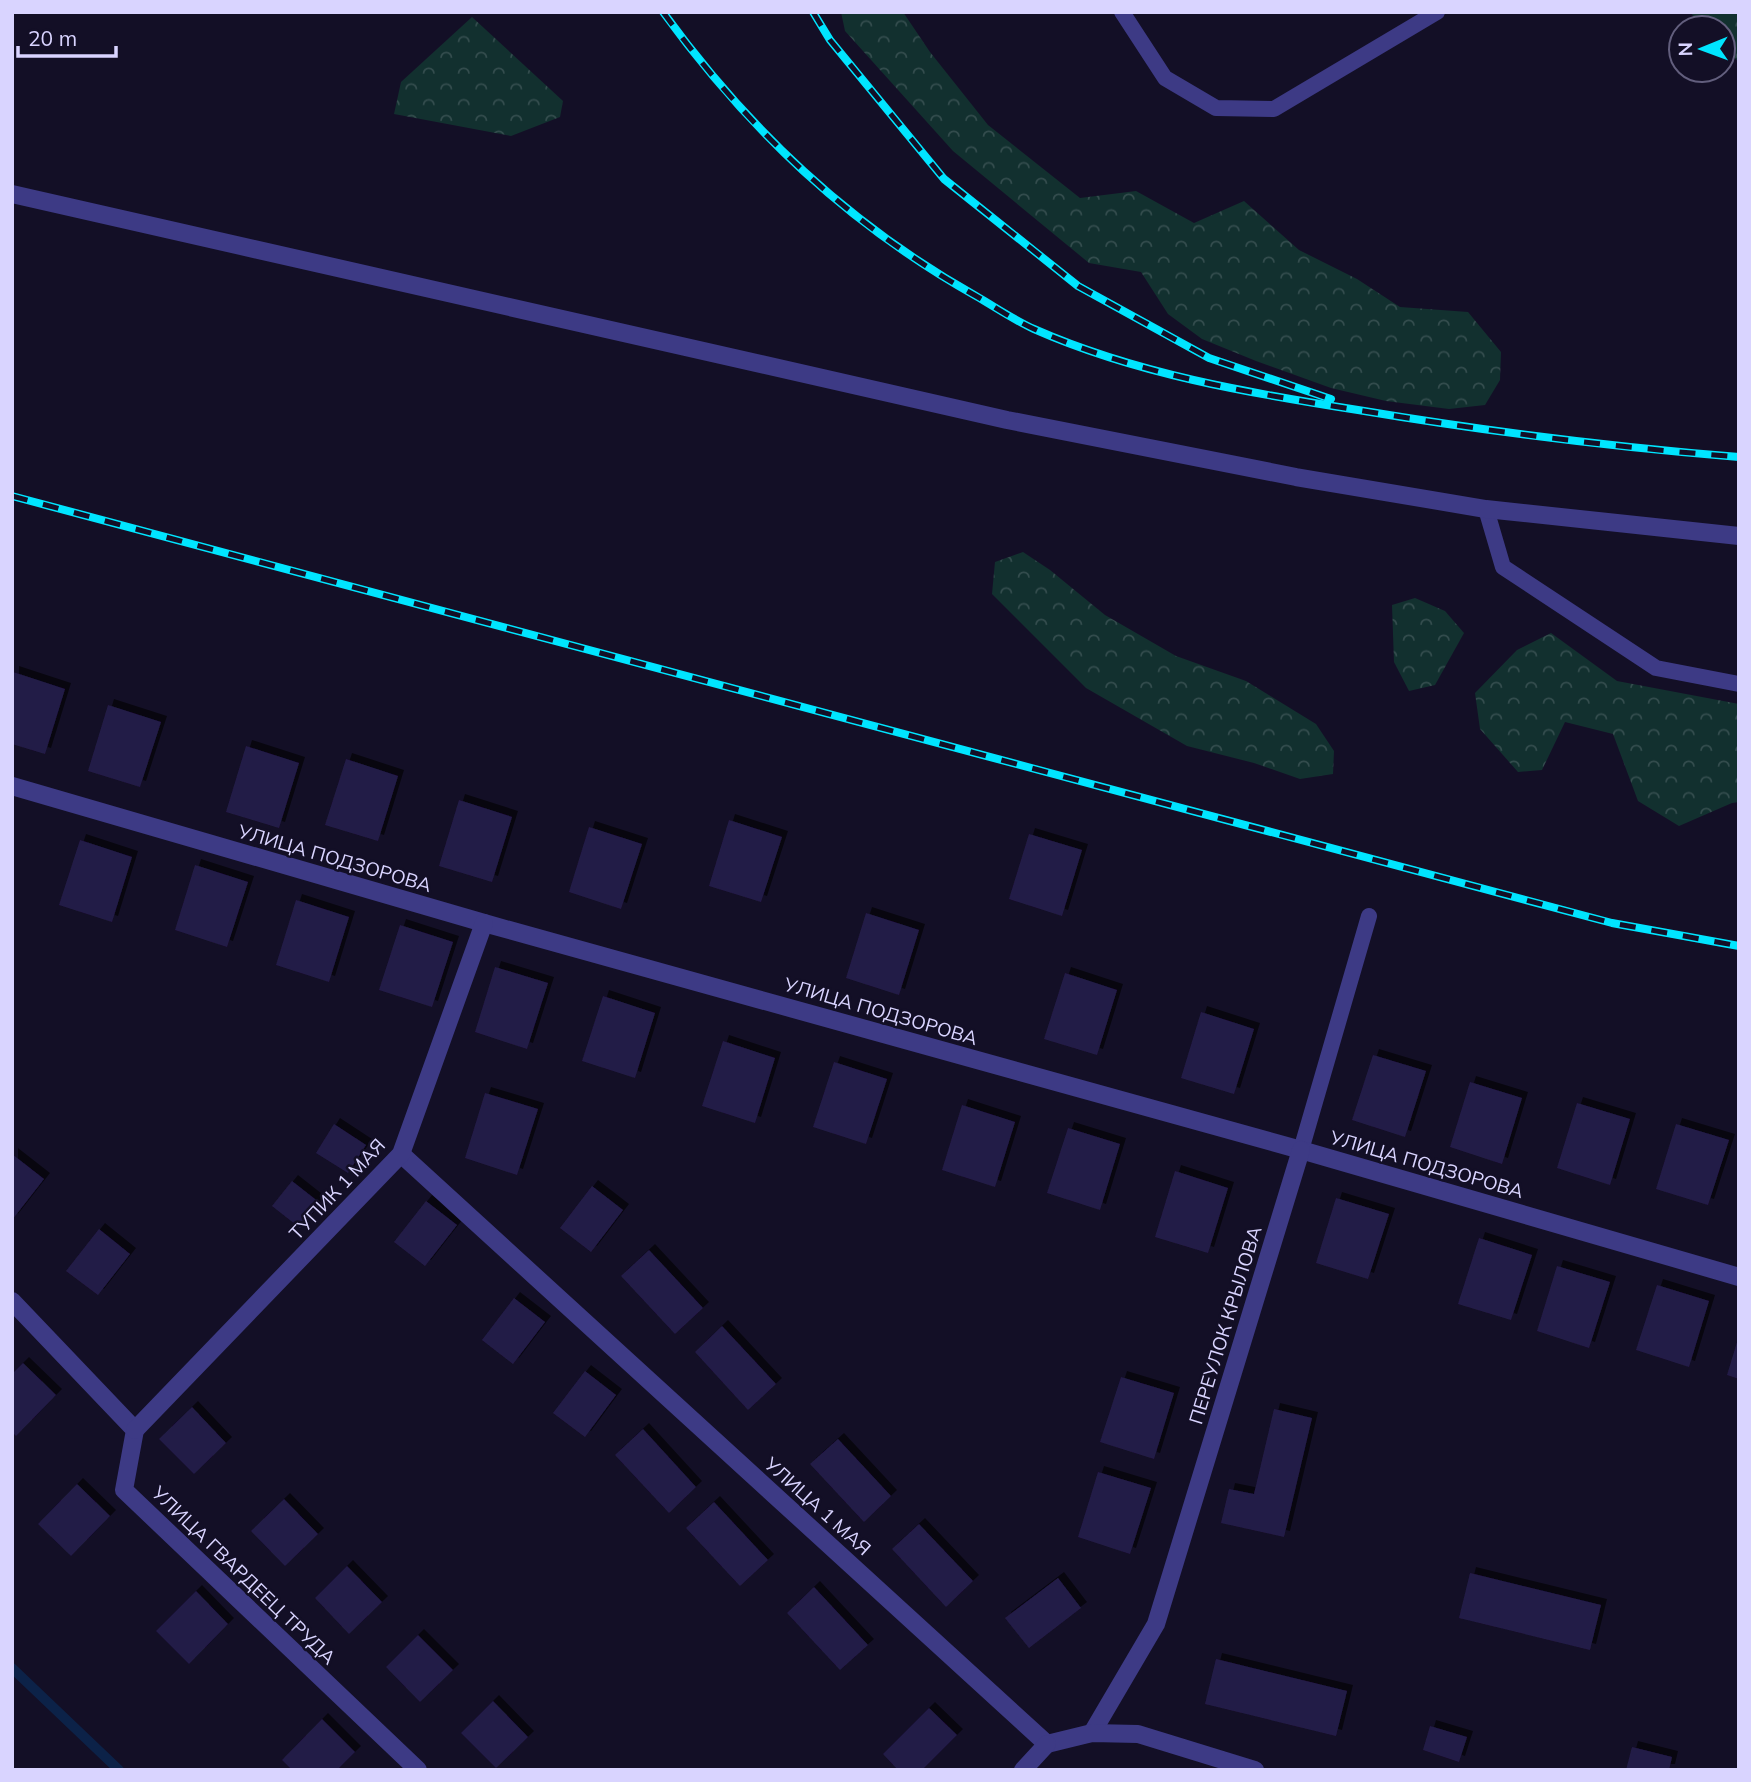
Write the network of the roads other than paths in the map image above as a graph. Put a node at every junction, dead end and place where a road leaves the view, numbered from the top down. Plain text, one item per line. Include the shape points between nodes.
1 (1122, 12) edge
2 (1437, 12) edge
3 (12, 194) edge
4 (1486, 509) junction
5 (1739, 536) edge
6 (1739, 684) edge
7 (12, 786) edge
8 (1369, 916) dead end
9 (484, 923) junction
10 (1301, 1150) junction
11 (401, 1154) junction
12 (1739, 1277) edge
13 (12, 1301) edge
14 (135, 1430) junction
15 (1092, 1733) junction
16 (1047, 1744) junction
17 (418, 1770) edge
18 (1023, 1770) edge
19 (1255, 1770) edge

1 - 2 lane via 1165,78 1216,108 1274,109
3 - 4 street via 1007,420
4 - 5 street
4 - 6 lane via 1503,567 1656,668
7 - 9 street, УЛИЦА ПОДЗОРОВА
8 - 10 lane, ПЕРЕУЛОК КРЫЛОВА
9 - 10 street, УЛИЦА ПОДЗОРОВА
9 - 11 street, ТУПИК 1 МАЯ
10 - 12 street, УЛИЦА ПОДЗОРОВА
10 - 15 street, ПЕРЕУЛОК КРЫЛОВА via 1156,1624
11 - 14 street, ТУПИК 1 МАЯ
11 - 16 street, УЛИЦА 1 МАЯ
13 - 14 street
14 - 17 street, УЛИЦА ГВАРДЕЕЦ ТРУДА via 124,1490
15 - 16 street
15 - 19 street via 1138,1734
16 - 18 street

